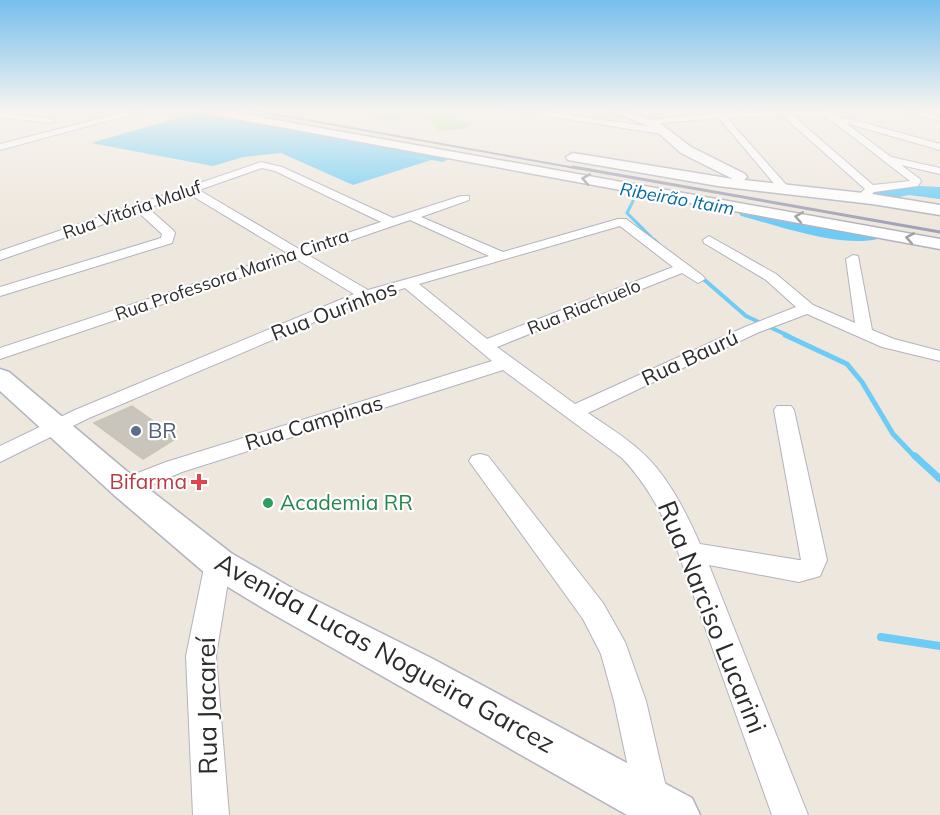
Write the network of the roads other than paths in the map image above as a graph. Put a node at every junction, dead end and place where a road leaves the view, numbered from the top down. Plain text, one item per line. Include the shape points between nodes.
1 (419, 149) edge
2 (687, 149) edge
3 (745, 149) edge
4 (821, 149) edge
5 (875, 149) edge
6 (558, 155) dead end
7 (888, 159) junction
8 (940, 171) edge
9 (770, 183) junction
10 (190, 190) junction
11 (868, 195) junction
12 (465, 198) dead end
13 (139, 207) junction
14 (940, 210) edge
15 (410, 216) junction
16 (391, 222) junction
17 (709, 240) dead end
18 (940, 244) edge
19 (296, 254) junction
20 (0, 256) edge
21 (503, 256) junction
22 (853, 259) dead end
23 (683, 268) junction
24 (698, 279) dead end
25 (408, 283) junction
26 (0, 292) edge
27 (366, 295) junction
28 (807, 308) junction
29 (864, 332) junction
30 (485, 346) junction
31 (0, 354) edge
32 (940, 356) edge
33 (506, 363) junction
34 (0, 378) edge
35 (784, 410) dead end
36 (574, 412) junction
37 (55, 426) junction
38 (0, 455) edge
39 (480, 461) dead end
40 (125, 488) junction
41 (690, 552) junction
42 (218, 563) junction
43 (664, 809) edge
44 (211, 815) edge
45 (790, 815) edge

18 -> 1 street
2 - 9 street via 740,177
3 - 9 street
4 - 11 street
5 - 7 street
6 - 9 street
7 - 8 street
7 - 11 street via 916,183
9 - 11 street via 786,191
10 - 13 street, Rua Vitória Maluf
10 - 16 street, Rua Vitória Maluf via 264,165
10 - 19 street
11 - 14 street
12 - 15 street, Rua Professora Marina Cintra
13 - 20 street, Rua Vitória Maluf
13 - 26 street via 169,233 167,240
15 - 16 street, Rua Professora Marina Cintra
15 - 21 street
16 - 19 street, Rua Professora Marina Cintra
17 - 28 street via 771,277
19 - 27 street
19 - 31 street, Rua Professora Marina Cintra
21 - 23 street, Rua Ourinhos via 622,222
21 - 25 street, Rua Ourinhos
22 - 29 street
23 - 24 street
23 - 30 street, Rua Riachuelo
25 - 27 street, Rua Ourinhos
25 - 30 street, Rua Narciso Lucarini
27 - 37 street, Rua Ourinhos
28 - 29 street
28 - 36 street, Rua Baurú
29 - 32 street via 888,343
30 - 33 street, Rua Narciso Lucarini
33 - 36 street, Rua Narciso Lucarini
33 - 40 street, Rua Campinas via 174,467
34 - 37 street, Avenida Lucas Nogueira Garcez
35 - 41 street via 814,560 811,569 799,572
36 - 41 street, Rua Narciso Lucarini via 646,467
37 - 38 street, Rua Ourinhos
37 - 40 street, Avenida Lucas Nogueira Garcez
39 - 43 street via 593,611 615,651
40 - 42 street, Avenida Lucas Nogueira Garcez
41 - 45 street, Rua Narciso Lucarini
42 - 43 street, Avenida Lucas Nogueira Garcez
42 - 44 street, Rua Jacareí via 201,656

